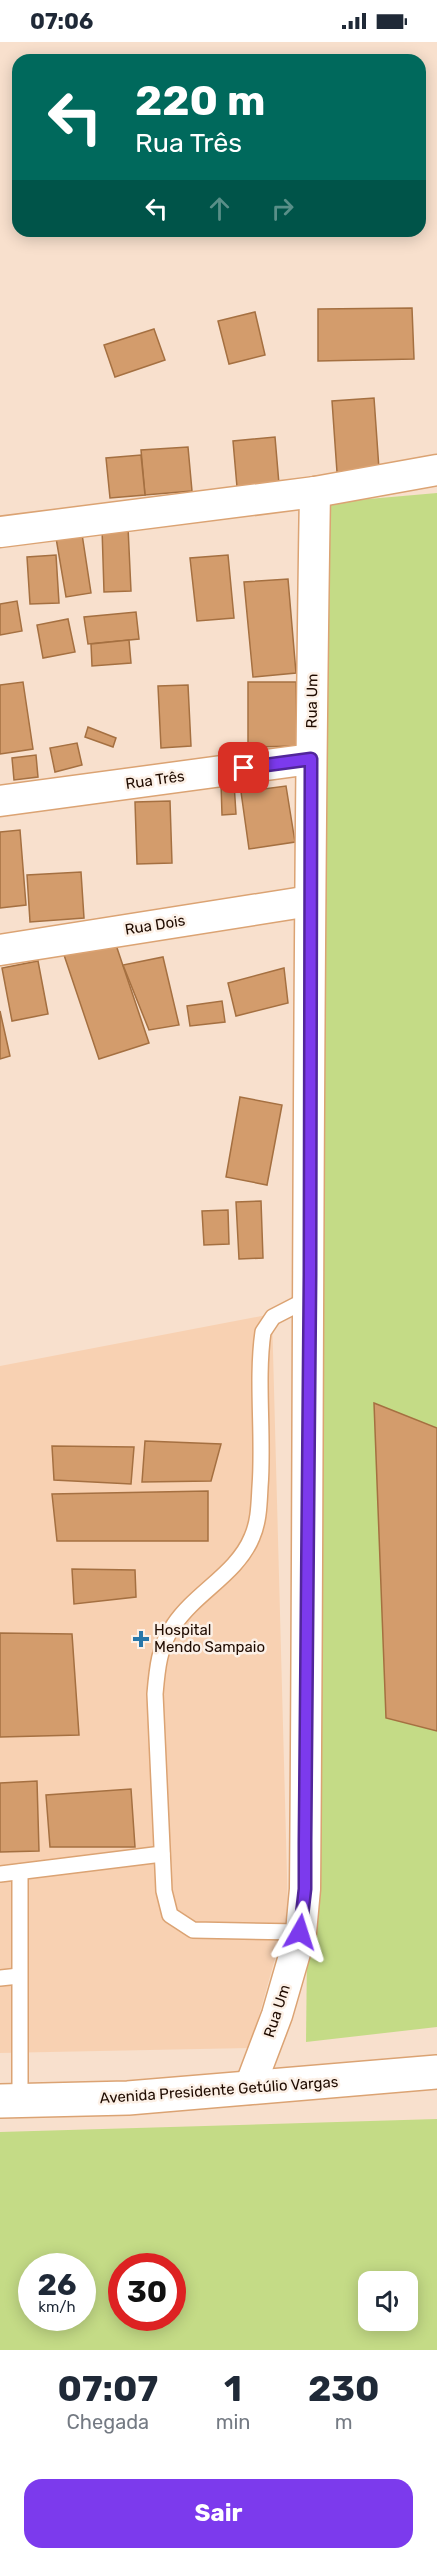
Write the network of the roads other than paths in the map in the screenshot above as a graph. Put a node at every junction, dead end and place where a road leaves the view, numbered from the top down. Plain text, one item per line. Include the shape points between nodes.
1 (437, 470) edge
2 (315, 492) junction
3 (0, 532) edge
4 (311, 759) junction
5 (0, 801) edge
6 (310, 901) junction
7 (0, 950) edge
8 (310, 1298) junction
9 (162, 1854) junction
10 (20, 1872) junction
11 (0, 1874) edge
12 (300, 1932) junction
13 (19, 1976) junction
14 (0, 1978) edge
15 (437, 2072) edge
16 (249, 2089) junction
17 (10, 2101) edge

1 - 2 street
2 - 3 street
2 - 4 street, Rua Um
4 - 5 street, Rua Três
4 - 6 street, Rua Um
6 - 7 street, Rua Dois
6 - 8 street, Rua Um
8 - 9 lane via 273,1317 263,1332 261,1475 258,1518 252,1537 243,1555 174,1625 157,1667
8 - 12 street, Rua Um via 305,1889
9 - 10 lane
9 - 12 lane via 164,1891 170,1915 178,1922 193,1930
10 - 11 lane
10 - 13 lane
12 - 16 street, Rua Um via 277,2015
13 - 14 lane
13 - 17 lane
15 - 16 main road, Avenida Presidente Getúlio Vargas
16 - 17 main road, Avenida Presidente Getúlio Vargas

